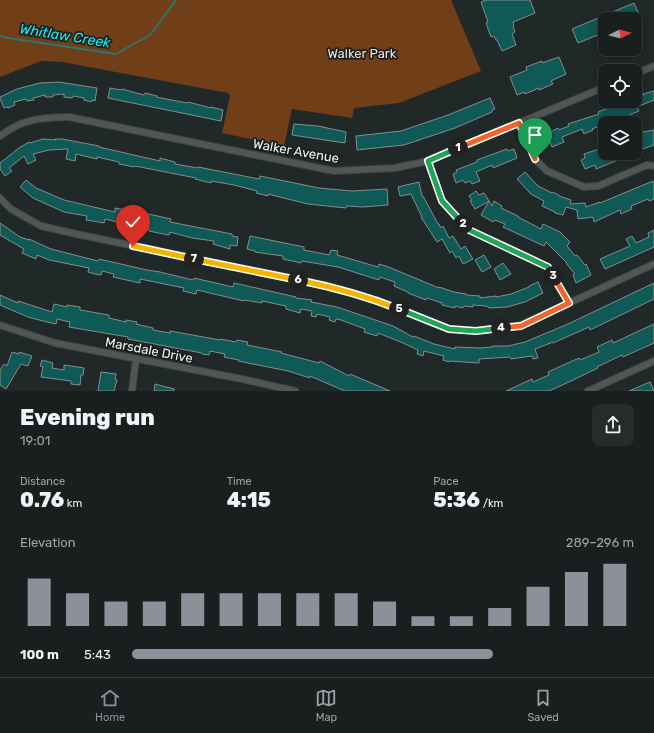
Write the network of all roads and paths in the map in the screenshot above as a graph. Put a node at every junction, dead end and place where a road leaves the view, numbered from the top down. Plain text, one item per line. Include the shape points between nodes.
1 (654, 66) edge
2 (642, 71) edge
3 (598, 90) edge
4 (519, 123) junction
5 (0, 136) edge
6 (428, 161) junction
7 (654, 166) edge
8 (0, 198) edge
9 (654, 264) edge
10 (569, 303) junction
11 (1, 328) edge
12 (136, 359) junction
13 (654, 361) edge
14 (132, 391) edge
15 (294, 391) edge
16 (588, 391) edge

1 - 2 street
3 - 4 street, Walker Avenue
4 - 6 street, Walker Avenue
4 - 7 street via 535,159 547,171 584,187 598,186 647,165
5 - 6 street, Walker Avenue via 12,127 38,118 70,117 334,171 395,168
6 - 10 street via 442,201 467,229 548,267
8 - 10 street via 11,209 41,226 329,286 379,301 449,329 476,331 521,326
9 - 10 street
11 - 12 street, Marsdale Drive via 55,343
12 - 14 street
12 - 15 street, Marsdale Drive
13 - 16 street

